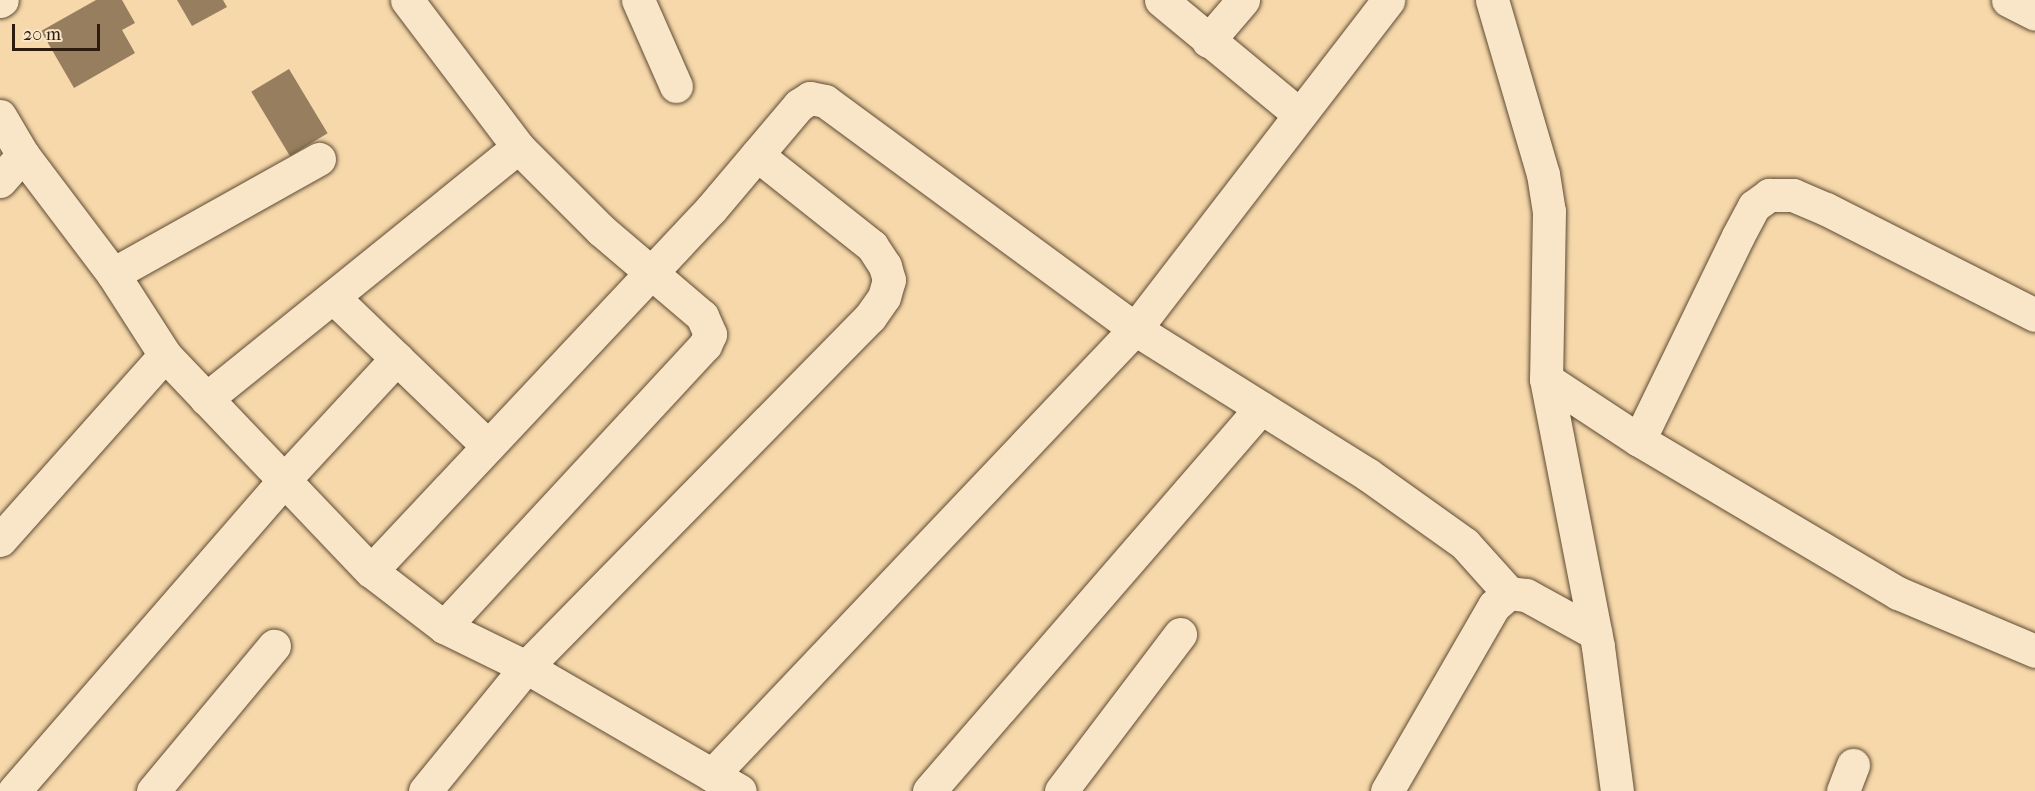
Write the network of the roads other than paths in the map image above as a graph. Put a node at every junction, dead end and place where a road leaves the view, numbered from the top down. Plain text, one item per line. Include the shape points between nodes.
1 (407, 0) edge
2 (638, 0) edge
3 (1161, 0) edge
4 (1243, 0) edge
5 (1388, 0) edge
6 (1492, 0) edge
7 (2008, 0) edge
8 (2035, 14) edge
9 (1208, 41) junction
10 (676, 86) dead end
11 (1299, 114) junction
12 (0, 116) edge
13 (518, 147) junction
14 (23, 155) junction
15 (757, 155) junction
16 (319, 159) dead end
17 (0, 181) edge
18 (652, 272) junction
19 (112, 274) junction
20 (333, 297) junction
21 (2035, 315) edge
22 (1135, 329) junction
23 (165, 355) junction
24 (397, 358) junction
25 (1546, 379) junction
26 (206, 399) junction
27 (1261, 408) junction
28 (1639, 440) junction
29 (488, 446) junction
30 (284, 480) junction
31 (0, 540) edge
32 (371, 571) junction
33 (1509, 593) junction
34 (444, 627) junction
35 (1594, 633) junction
36 (1180, 634) dead end
37 (274, 646) dead end
38 (2035, 651) edge
39 (526, 668) junction
40 (0, 782) edge
41 (726, 783) edge
42 (14, 791) edge
43 (153, 791) edge
44 (425, 791) edge
45 (929, 791) edge
46 (1061, 791) edge
47 (1387, 791) edge
48 (1617, 791) edge

1 - 13 street
2 - 10 street
3 - 9 street
4 - 9 street
5 - 11 street
6 - 25 street via 1549,211
7 - 8 street
9 - 11 street
11 - 22 street
12 - 14 street
13 - 18 street via 601,230
13 - 20 street
14 - 17 street
14 - 19 street
15 - 18 street
15 - 22 street via 799,105 810,98 825,101
15 - 39 street via 872,246 889,280 884,297 870,317
16 - 19 street
18 - 29 street
18 - 34 street via 702,316 710,334 705,345
19 - 23 street
20 - 24 street
20 - 26 street
21 - 28 street via 1826,209 1793,195 1769,195 1754,206 1738,236
22 - 27 street
22 - 41 street
23 - 26 street
23 - 31 street
24 - 29 street
24 - 30 street
25 - 28 street
25 - 35 street
26 - 30 street
27 - 33 street via 1367,474 1465,544
27 - 45 street
28 - 38 street via 1899,593
29 - 32 street
30 - 32 street
30 - 42 street
32 - 34 street
33 - 35 street via 1526,595
33 - 47 street via 1494,606
34 - 39 street
35 - 48 street
36 - 46 street
37 - 43 street
39 - 41 street
39 - 44 street
40 - 42 street

